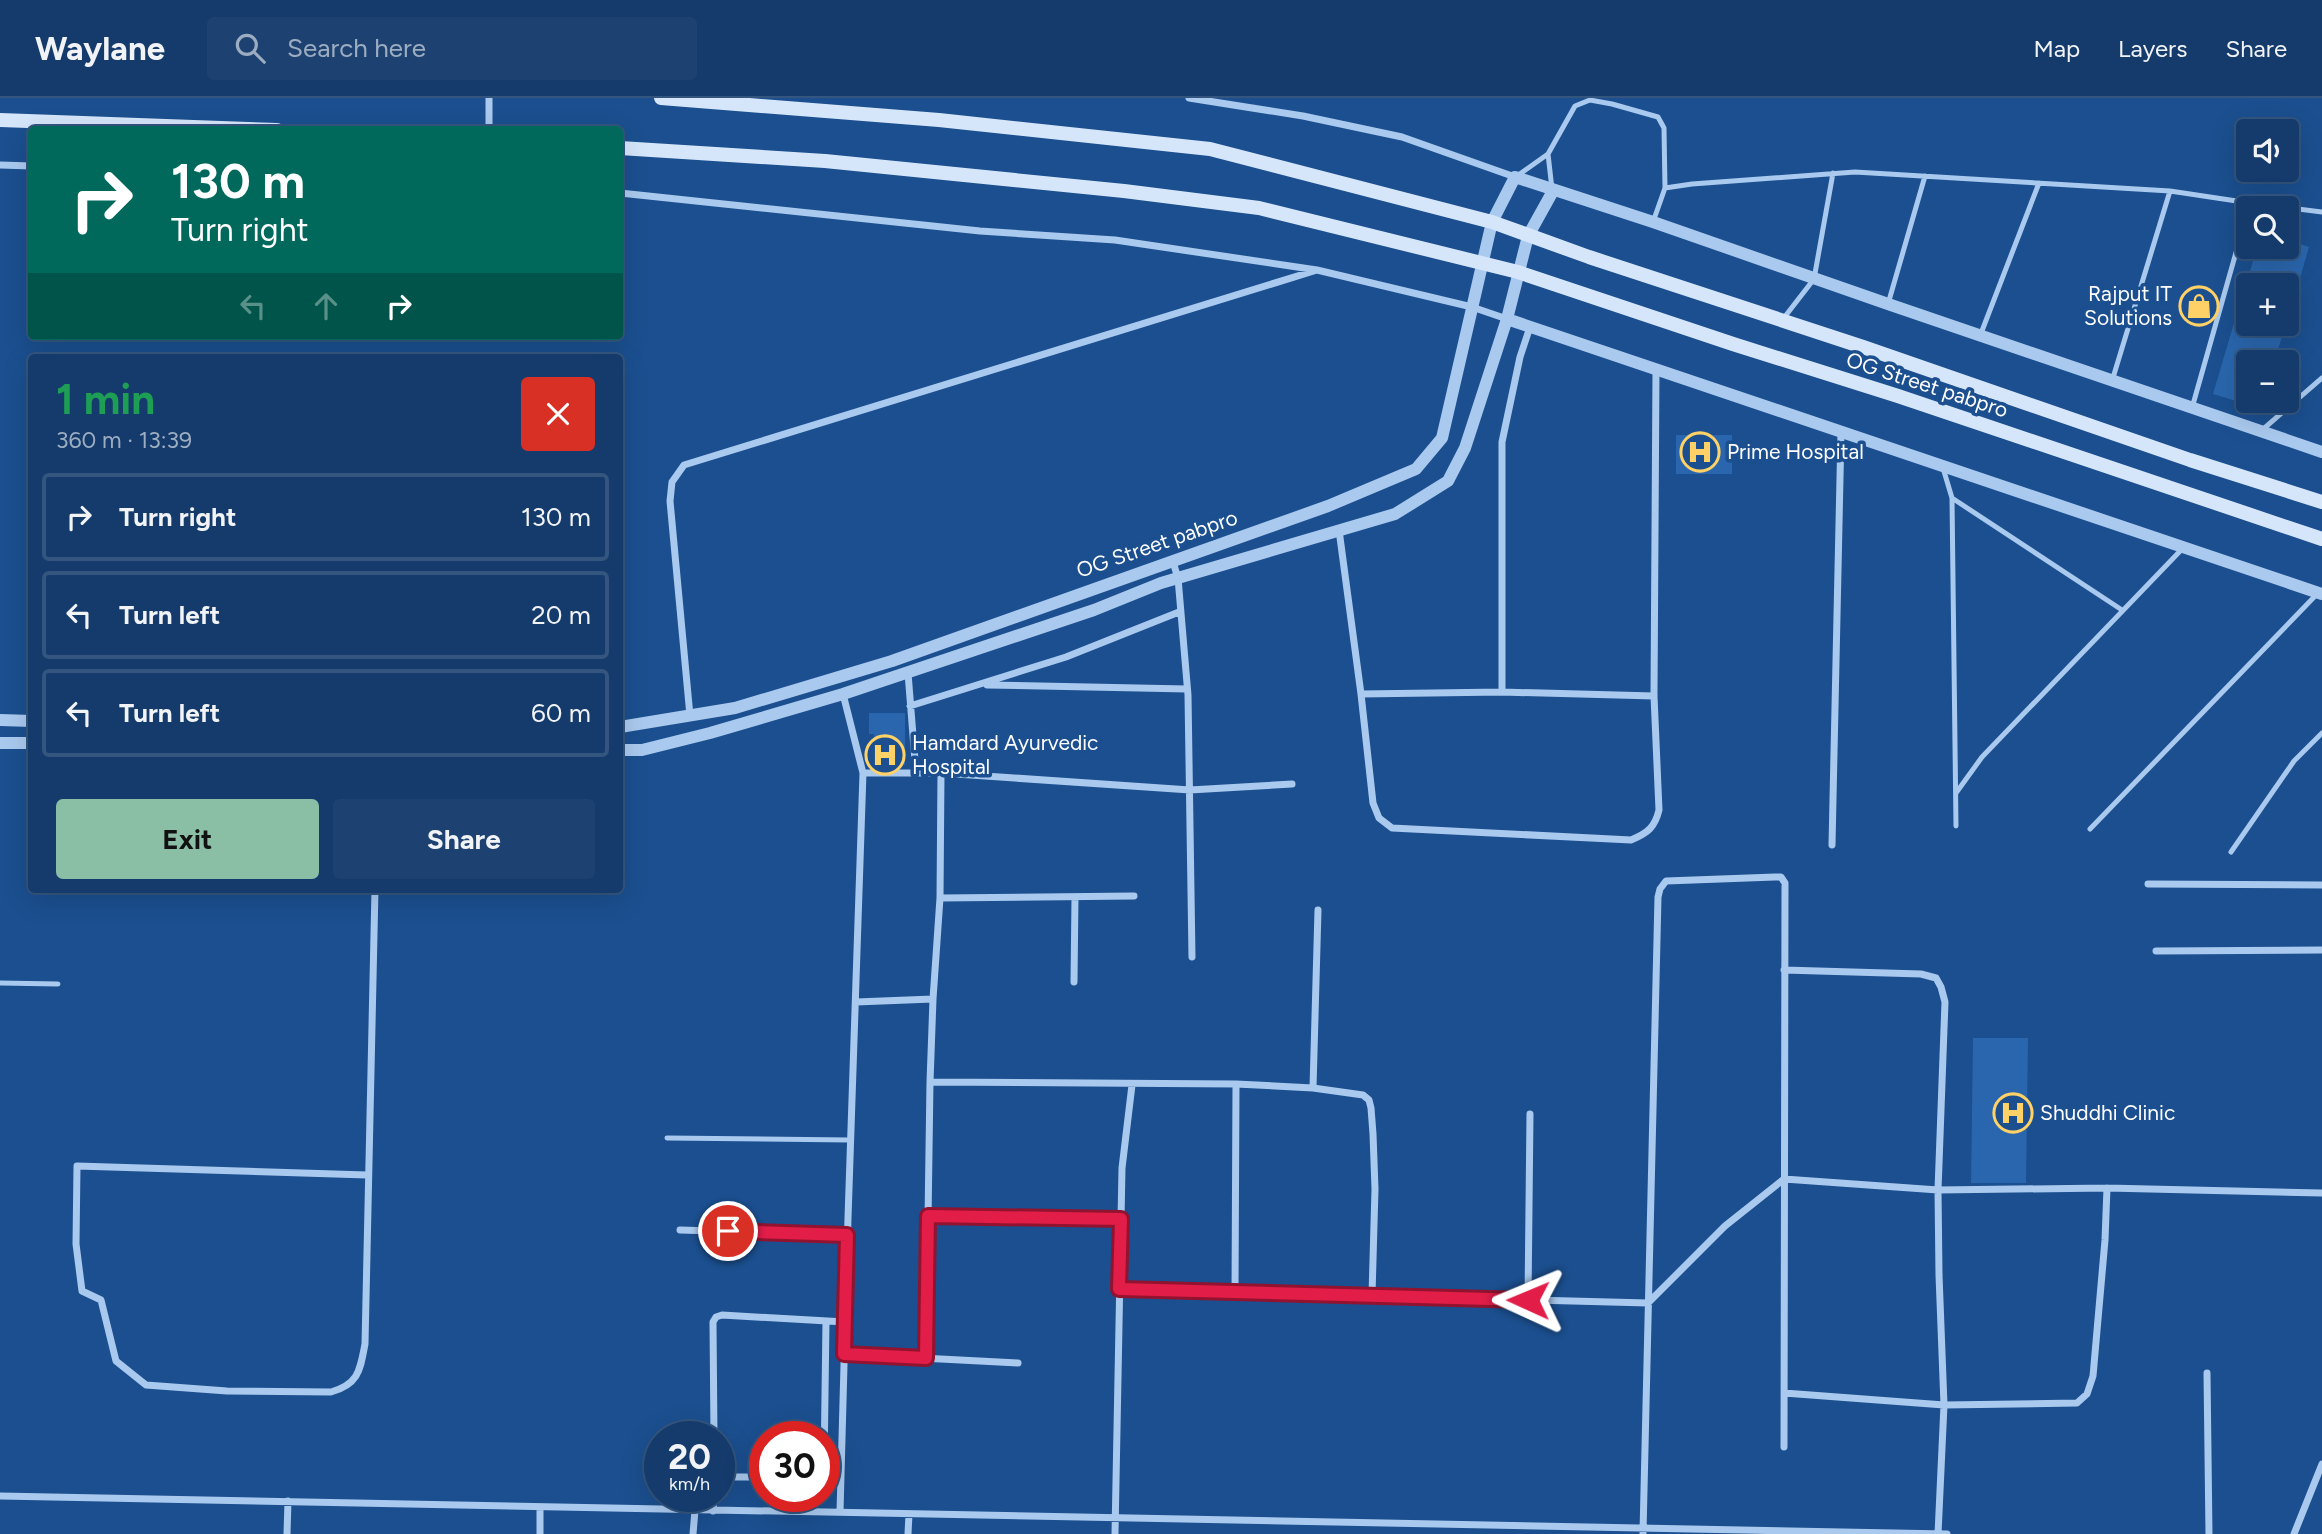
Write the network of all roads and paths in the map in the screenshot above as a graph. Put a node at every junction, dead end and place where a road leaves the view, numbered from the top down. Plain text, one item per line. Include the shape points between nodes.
1 (489, 98) edge
2 (661, 98) edge
3 (1189, 98) edge
4 (0, 120) edge
5 (166, 126) edge
6 (489, 126) edge
7 (623, 148) edge
8 (1548, 154) junction
9 (0, 165) edge
10 (28, 166) edge
11 (1833, 173) junction
12 (1925, 176) junction
13 (1515, 177) junction
14 (2039, 183) junction
15 (1665, 188) junction
16 (1553, 191) junction
17 (2170, 191) junction
18 (623, 193) edge
19 (2236, 201) edge
20 (2299, 209) edge
21 (2322, 212) edge
22 (1492, 222) junction
23 (1653, 222) junction
24 (1528, 236) junction
25 (2236, 252) edge
26 (1483, 264) junction
27 (1317, 270) junction
28 (1518, 272) junction
29 (1814, 279) junction
30 (1888, 304) junction
31 (1472, 307) junction
32 (1507, 319) junction
33 (1782, 320) junction
34 (1530, 327) junction
35 (1980, 336) junction
36 (1656, 369) junction
37 (2322, 378) edge
38 (2112, 381) junction
39 (2192, 408) junction
40 (2261, 431) junction
41 (1841, 432) junction
42 (2322, 452) edge
43 (1943, 466) junction
44 (1952, 498) junction
45 (2322, 502) edge
46 (1339, 530) junction
47 (2322, 539) edge
48 (2184, 547) junction
49 (1173, 562) junction
50 (1178, 578) junction
51 (2320, 593) edge
52 (2122, 610) junction
53 (1179, 612) junction
54 (908, 673) junction
55 (979, 684) junction
56 (1187, 689) junction
57 (1502, 692) junction
58 (843, 694) junction
59 (1361, 694) junction
60 (1654, 696) junction
61 (910, 706) junction
62 (690, 716) junction
63 (0, 720) edge
64 (28, 721) edge
65 (623, 727) edge
66 (2322, 733) edge
67 (0, 743) edge
68 (28, 743) edge
69 (623, 750) edge
70 (863, 773) junction
71 (916, 773) junction
72 (941, 773) junction
73 (1292, 784) dead end
74 (1190, 790) junction
75 (1956, 793) junction
76 (1956, 826) dead end
77 (2090, 829) dead end
78 (1832, 845) dead end
79 (2231, 852) dead end
80 (2148, 884) dead end
81 (2322, 885) edge
82 (375, 893) edge
83 (1134, 896) dead end
84 (1075, 897) junction
85 (940, 898) junction
86 (1318, 910) dead end
87 (2322, 950) edge
88 (2157, 951) dead end
89 (1192, 957) dead end
90 (1784, 970) junction
91 (1074, 982) dead end
92 (0, 983) edge
93 (58, 984) dead end
94 (933, 999) junction
95 (856, 1002) junction
96 (930, 1082) junction
97 (1236, 1084) junction
98 (1132, 1085) junction
99 (1313, 1088) junction
100 (1530, 1114) dead end
101 (667, 1138) dead end
102 (850, 1140) junction
103 (368, 1175) junction
104 (1784, 1178) junction
105 (2107, 1188) junction
106 (1938, 1190) junction
107 (2322, 1194) edge
108 (928, 1216) junction
109 (1121, 1219) junction
110 (680, 1230) dead end
111 (847, 1235) junction
112 (1119, 1289) junction
113 (1235, 1292) junction
114 (1372, 1295) junction
115 (1528, 1300) junction
116 (1648, 1303) junction
117 (826, 1321) junction
118 (845, 1322) junction
119 (844, 1354) junction
120 (926, 1358) junction
121 (1018, 1363) dead end
122 (2207, 1373) dead end
123 (1784, 1394) junction
124 (1944, 1405) junction
125 (714, 1421) edge
126 (825, 1421) edge
127 (1784, 1447) dead end
128 (2322, 1464) edge
129 (0, 1496) edge
130 (288, 1501) junction
131 (540, 1507) junction
132 (644, 1509) edge
133 (695, 1512) edge
134 (840, 1512) joint
135 (909, 1514) junction
136 (1115, 1518) junction
137 (1339, 1522) junction
138 (1524, 1530) edge
139 (1643, 1532) edge
140 (1721, 1532) edge
141 (287, 1534) edge
142 (540, 1534) edge
143 (694, 1534) edge
144 (908, 1534) edge
145 (1115, 1534) edge
146 (1338, 1534) edge
147 (1938, 1534) edge
148 (1947, 1534) edge
149 (2209, 1534) edge
150 (2294, 1534) edge

1 - 6 street
2 - 22 main road via 1210,149
3 - 13 street via 1402,137
4 - 5 main road
7 - 26 main road via 825,161 1259,208
8 - 13 lane
8 - 15 lane via 1575,106 1590,100 1658,117 1664,128
8 - 16 lane
9 - 10 street
11 - 12 lane
11 - 15 lane
11 - 29 lane
12 - 14 lane
12 - 30 lane
13 - 16 street
13 - 22 street
14 - 17 lane
14 - 35 lane
15 - 23 lane
16 - 23 street
16 - 24 street
17 - 19 lane
17 - 38 lane
18 - 27 street via 980,231 1115,240
20 - 21 lane
22 - 24 main road, OG Street pabpro
22 - 26 street, OG Street pabpro
23 - 29 street
24 - 28 street, OG Street pabpro
24 - 33 main road, OG Street pabpro
25 - 39 lane
26 - 28 main road
26 - 31 street, OG Street pabpro
27 - 31 street
27 - 62 street via 684,465 672,482 670,501
28 - 32 street, OG Street pabpro
28 - 47 main road, OG Street pabpro
29 - 30 street
29 - 33 lane
30 - 35 street
31 - 32 street
31 - 49 street, OG Street pabpro via 1442,438 1416,469
32 - 34 street
32 - 46 street, OG Street pabpro via 1465,448 1448,481 1395,514
33 - 45 main road, OG Street pabpro
34 - 36 street
34 - 57 street via 1502,442
35 - 38 street
36 - 41 street
36 - 60 street
37 - 40 lane
38 - 39 street
39 - 40 street
40 - 42 street
41 - 43 street
41 - 78 street
43 - 44 lane
43 - 48 street
44 - 52 lane
44 - 75 lane
46 - 50 street, OG Street pabpro
46 - 59 street
48 - 51 street
48 - 52 lane
49 - 50 street
49 - 62 street, OG Street pabpro via 892,661 735,708
50 - 53 street
50 - 54 street, OG Street pabpro
51 - 77 lane
52 - 75 lane via 1982,757
53 - 55 street via 1066,657
53 - 56 street
54 - 58 street, OG Street pabpro
54 - 61 street
55 - 56 street
55 - 61 street
56 - 74 street
57 - 59 street
57 - 60 street
58 - 69 street, OG Street pabpro via 699,736
58 - 70 street
59 - 60 street via 1373,803 1379,818 1392,828 1632,840 1656,824 1659,810
61 - 71 street
62 - 65 street, OG Street pabpro
63 - 64 street
66 - 79 lane via 2294,761
67 - 68 street
70 - 71 street
70 - 95 street
71 - 72 street
72 - 74 street
72 - 85 street
73 - 74 street
74 - 89 street
75 - 76 lane
80 - 81 street
82 - 103 street
83 - 84 street
84 - 85 street
84 - 91 street
85 - 94 street
86 - 99 street
87 - 88 street
90 - 104 street
90 - 106 street via 1936,978 1945,1002
90 - 116 street via 1786,910 1781,877 1665,881 1658,897
92 - 93 lane
94 - 95 street
94 - 96 street
95 - 102 street
96 - 98 street
96 - 108 street
97 - 98 street
97 - 99 street
97 - 113 street
98 - 109 street
99 - 114 street via 1363,1095 1369,1100 1375,1189
100 - 115 street
101 - 102 lane
102 - 111 street
103 - 103 street via 365,1344 360,1371 347,1387 331,1392 158,1387 146,1385 116,1361 101,1300 82,1291 76,1244 77,1166
104 - 106 street
104 - 116 street via 1726,1226
104 - 123 street
105 - 106 street
105 - 107 street
105 - 124 street via 2098,1328 2087,1394 2077,1403
106 - 124 street
108 - 109 street
108 - 120 street
109 - 112 street
110 - 111 street
111 - 118 street
112 - 113 street
112 - 136 street
113 - 114 street
114 - 115 street
115 - 116 street
116 - 139 street
117 - 118 street
117 - 125 street via 716,1317
117 - 126 street
118 - 119 street
119 - 120 street
119 - 134 street
120 - 121 street
122 - 149 street
123 - 124 street
123 - 127 street
124 - 147 street
128 - 150 street
129 - 130 street
130 - 131 street
130 - 141 street
131 - 132 street
131 - 142 street
133 - 143 street
134 - 135 street
135 - 136 street
135 - 144 street
136 - 137 street
136 - 145 street
137 - 138 street
137 - 146 street
138 - 139 street
139 - 140 street
140 - 147 street
147 - 148 street

